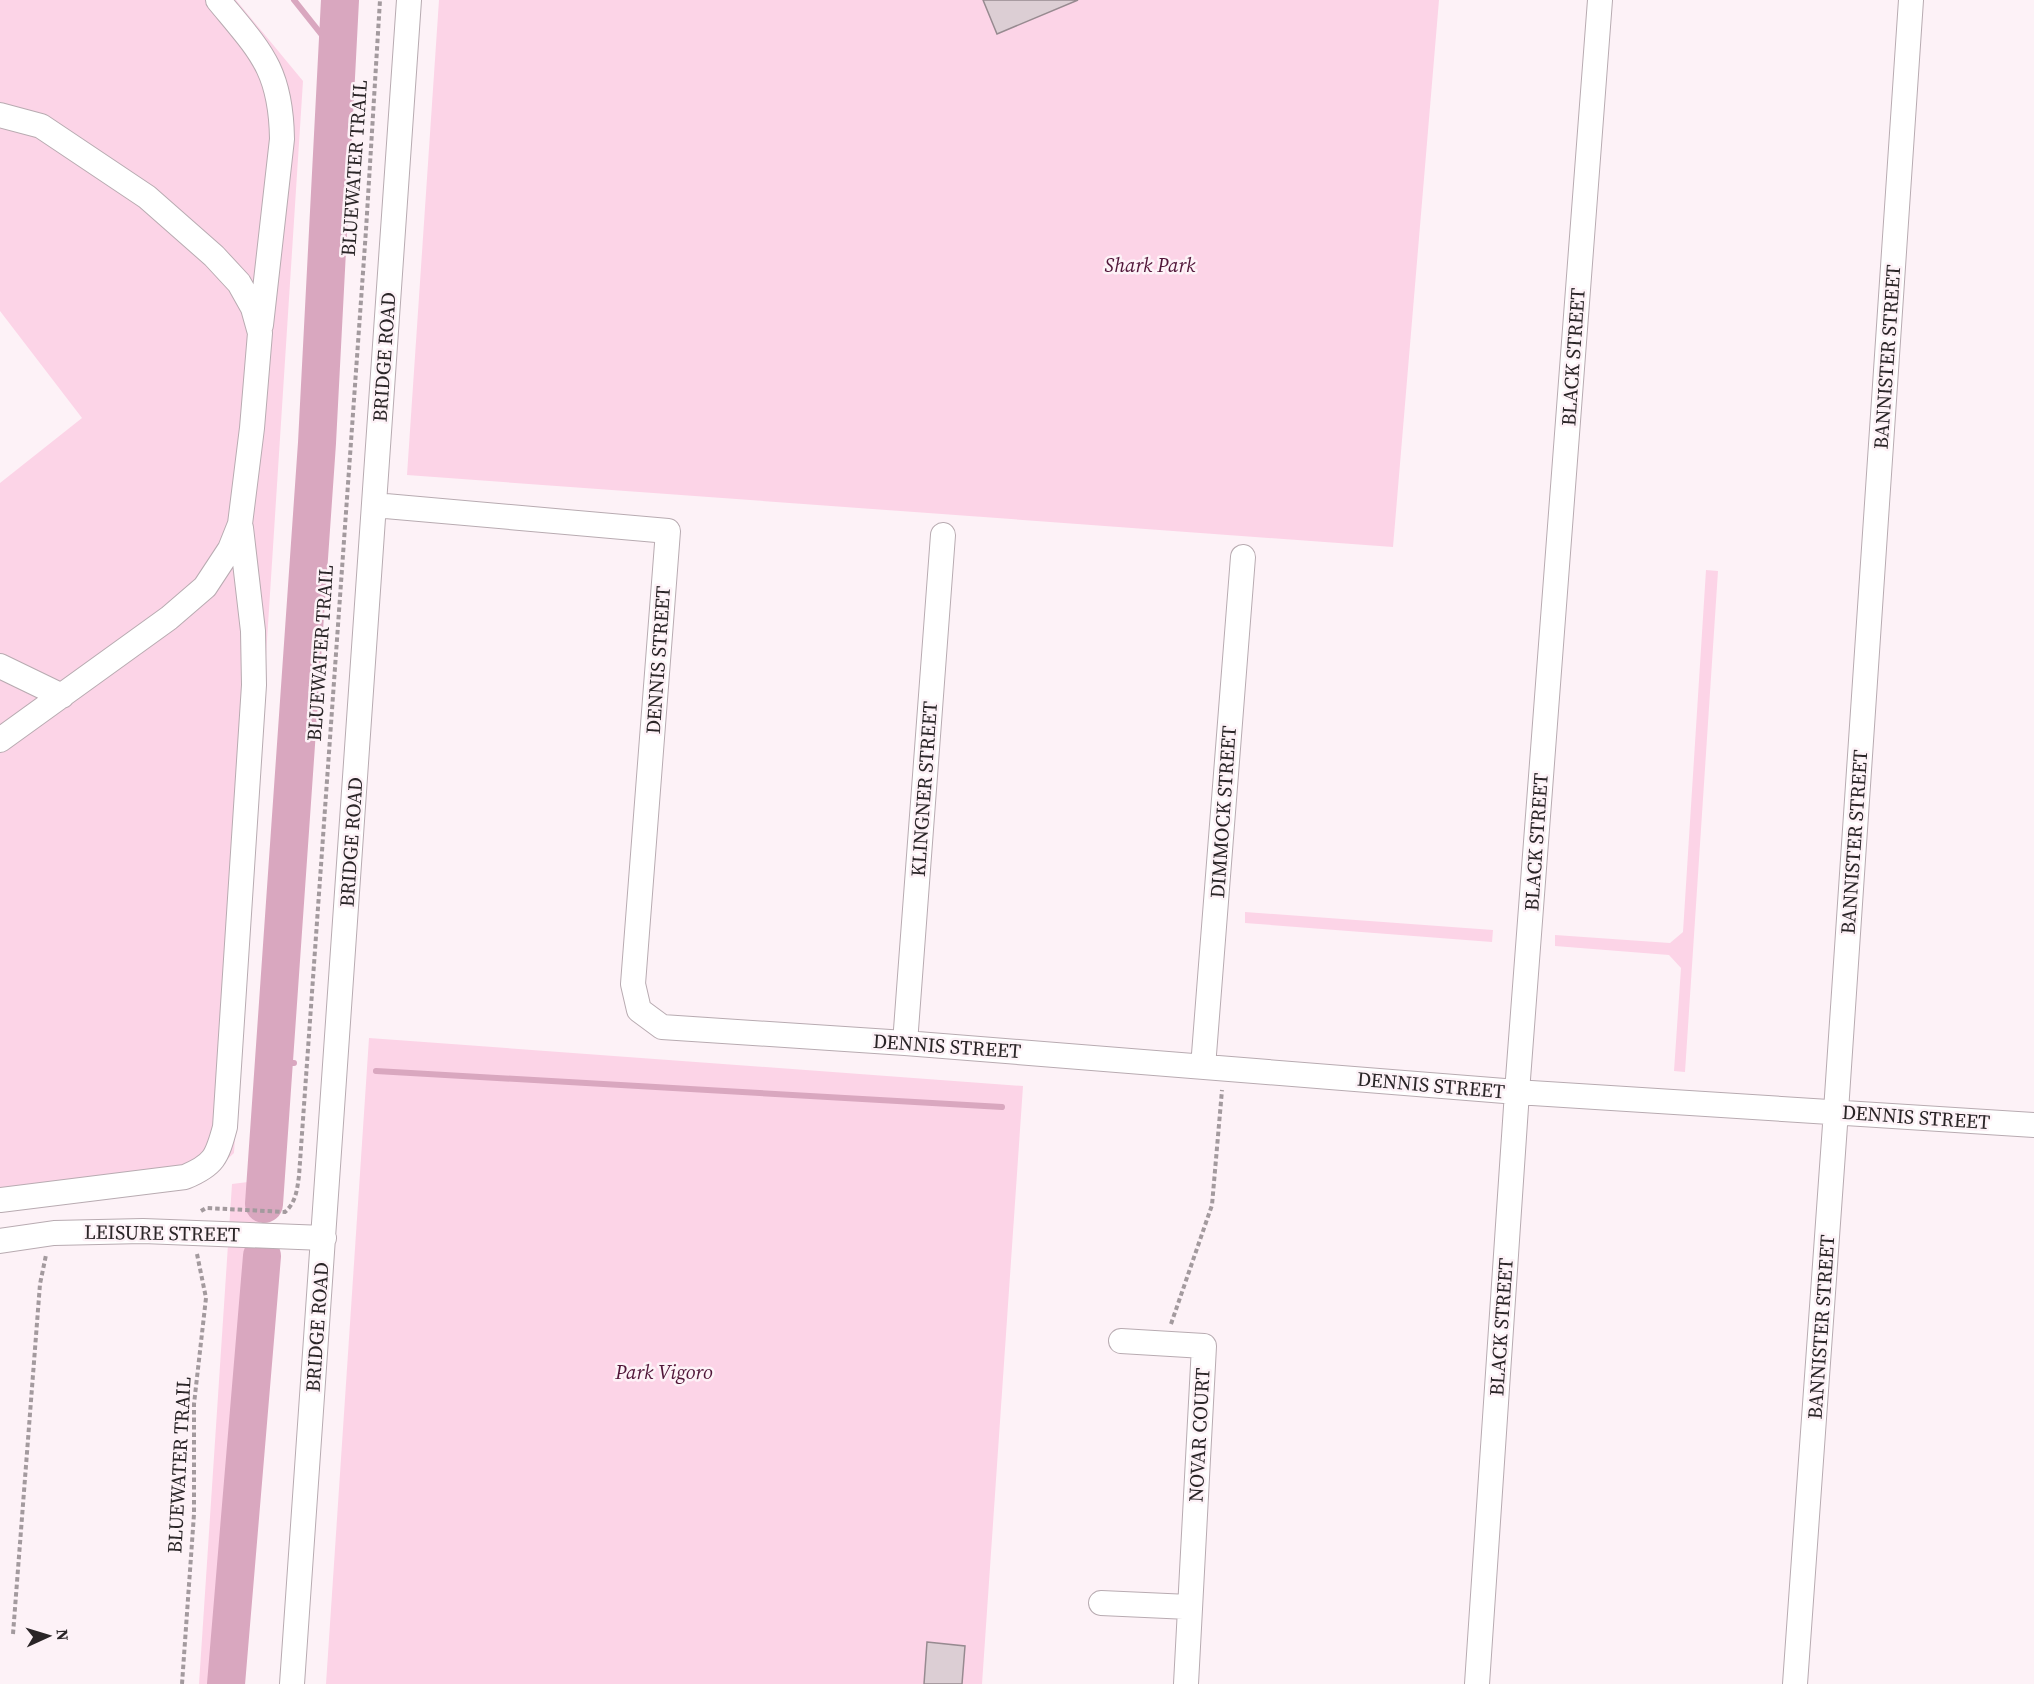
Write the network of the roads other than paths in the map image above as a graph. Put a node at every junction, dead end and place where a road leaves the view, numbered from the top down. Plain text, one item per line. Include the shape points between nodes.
1 (218, 0) edge
2 (409, 0) edge
3 (1600, 0) edge
4 (1911, 0) edge
5 (0, 115) edge
6 (260, 333) junction
7 (374, 505) junction
8 (240, 524) junction
9 (943, 535) dead end
10 (1243, 557) dead end
11 (0, 666) edge
12 (62, 696) junction
13 (0, 740) edge
14 (905, 1043) junction
15 (1214, 1067) junction
16 (1517, 1092) junction
17 (1836, 1112) junction
18 (2034, 1125) edge
19 (0, 1200) edge
20 (324, 1238) junction
21 (0, 1241) edge
22 (1121, 1341) dead end
23 (1101, 1603) dead end
24 (1189, 1607) junction
25 (292, 1684) edge
26 (1185, 1684) edge
27 (1476, 1684) edge
28 (1795, 1684) edge

1 - 6 street via 261,52 275,81 282,109 282,140
2 - 7 street, BRIDGE ROAD
3 - 16 street, BLACK STREET
4 - 17 street, BANNISTER STREET
5 - 6 street via 42,126 147,197 239,283 254,308
6 - 8 street
7 - 14 street, DENNIS STREET via 668,531 633,984 639,1010 662,1027
7 - 20 street, BRIDGE ROAD
8 - 12 street via 230,549 205,587
8 - 19 street via 253,631 254,686 225,1127 220,1146 203,1169 185,1177
9 - 14 street, KLINGNER STREET
10 - 15 street, DIMMOCK STREET
11 - 12 street
12 - 13 street
14 - 15 street, DENNIS STREET
15 - 16 street, DENNIS STREET
16 - 17 street, DENNIS STREET
16 - 27 street, BLACK STREET
17 - 18 street, DENNIS STREET
17 - 28 street, BANNISTER STREET
20 - 21 street, LEISURE STREET via 142,1231 51,1233
20 - 25 street, BRIDGE ROAD
22 - 24 street, NOVAR COURT via 1204,1346
23 - 24 street
24 - 26 street, NOVAR COURT

